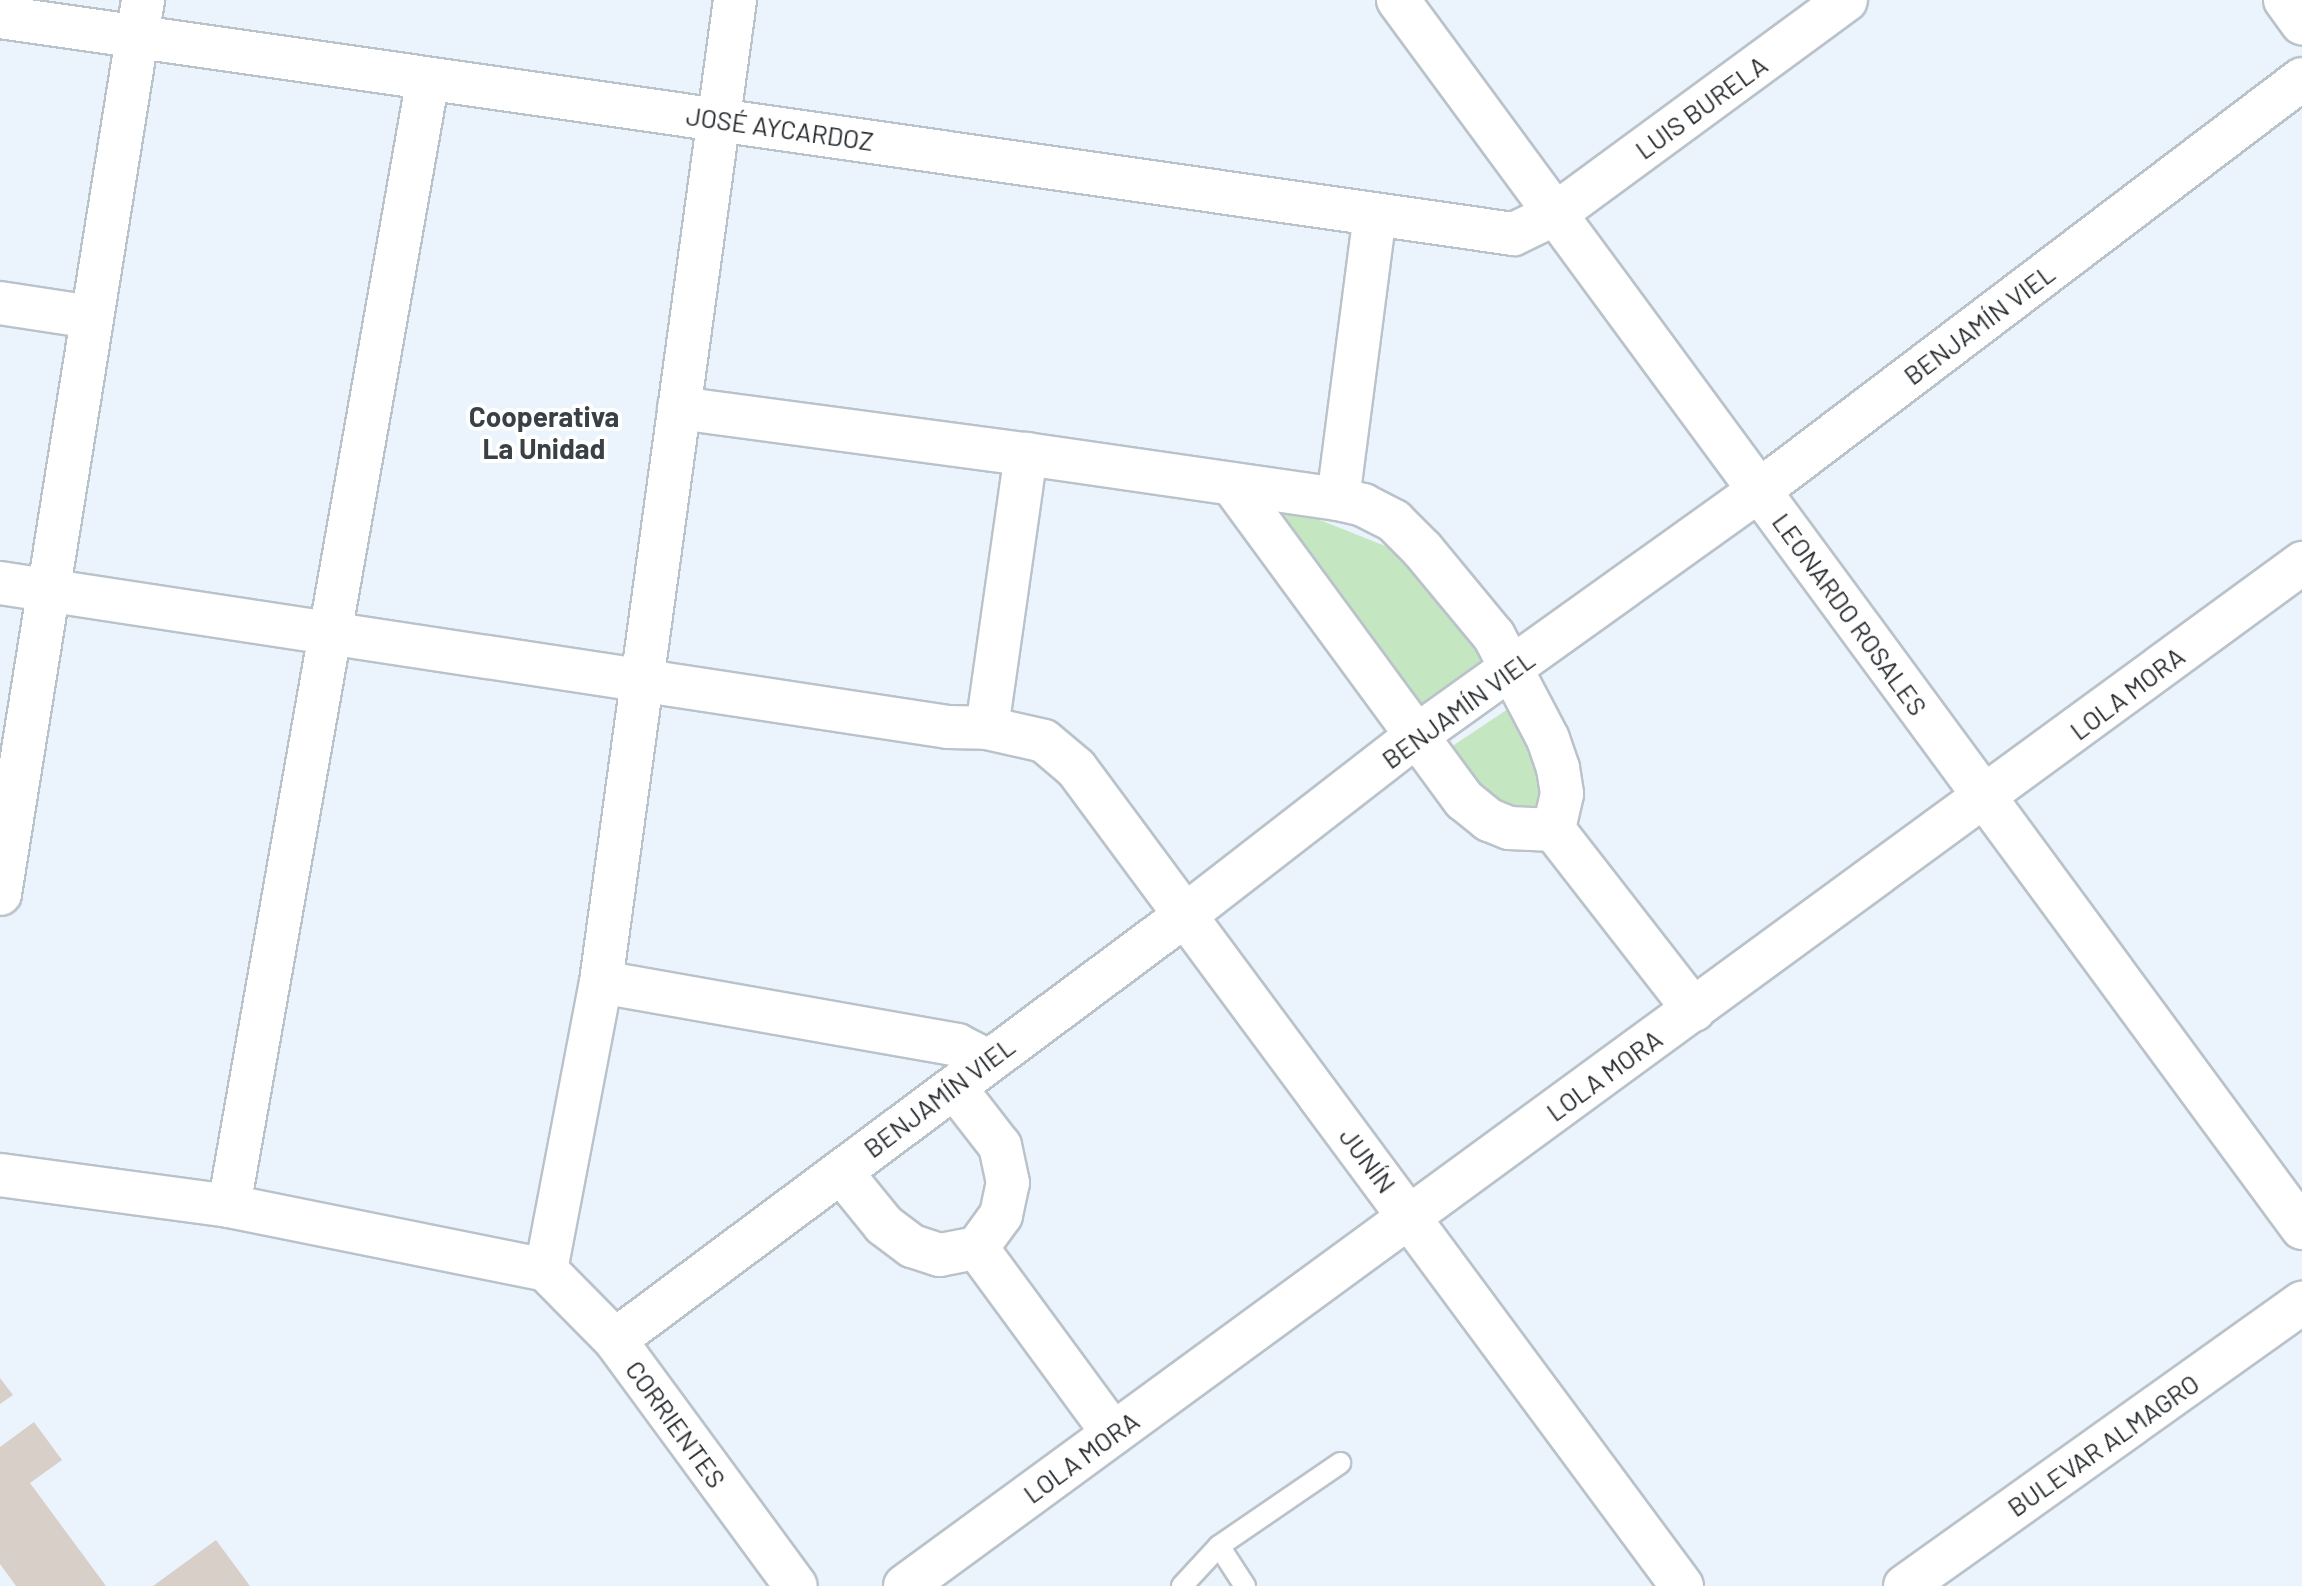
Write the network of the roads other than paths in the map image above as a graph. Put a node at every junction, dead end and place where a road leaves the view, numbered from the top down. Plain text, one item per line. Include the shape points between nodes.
1 (735, 0) edge
2 (1398, 0) edge
3 (1846, 0) edge
4 (2285, 0) edge
5 (0, 17) edge
6 (140, 18) edge
7 (2302, 23) edge
8 (428, 78) junction
9 (2302, 79) edge
10 (719, 119) junction
11 (1555, 214) junction
12 (1375, 215) junction
13 (0, 303) edge
14 (92, 317) junction
15 (679, 408) junction
16 (1026, 454) junction
17 (1232, 484) junction
18 (1760, 490) junction
19 (1338, 499) junction
20 (2302, 563) edge
21 (0, 583) edge
22 (48, 591) junction
23 (330, 633) junction
24 (1511, 671) junction
25 (641, 680) junction
26 (987, 728) junction
27 (1416, 736) junction
28 (1985, 798) junction
29 (1554, 830) junction
30 (0, 894) edge
31 (1184, 916) junction
32 (601, 982) junction
33 (1694, 1010) junction
34 (986, 1060) junction
35 (955, 1088) junction
36 (841, 1172) junction
37 (0, 1175) edge
38 (229, 1206) junction
39 (1410, 1215) junction
40 (2302, 1228) edge
41 (977, 1248) junction
42 (546, 1270) junction
43 (2302, 1303) edge
44 (615, 1340) junction
45 (1113, 1433) junction
46 (1340, 1463) dead end
47 (1219, 1546) junction
48 (796, 1586) edge
49 (905, 1586) edge
50 (1182, 1586) edge
51 (1245, 1586) edge
52 (1682, 1586) edge
53 (1905, 1586) edge

1 - 10 street
2 - 11 street, LEONARDO ROSALES
3 - 11 street, LUIS BURELA
4 - 7 street
5 - 6 street, JOSÉ AYCARDOZ
6 - 8 street, JOSÉ AYCARDOZ
6 - 14 street
8 - 10 street, JOSÉ AYCARDOZ
8 - 23 street
9 - 18 street, BENJAMÍN VIEL
10 - 12 street, JOSÉ AYCARDOZ
10 - 15 street
11 - 12 street, JOSÉ AYCARDOZ via 1514,234
11 - 18 street, LEONARDO ROSALES
12 - 19 street
13 - 14 street
14 - 22 street
15 - 16 street
15 - 25 street
16 - 17 street
16 - 26 street
17 - 19 street
17 - 27 street
18 - 24 street, BENJAMÍN VIEL
18 - 28 street, LEONARDO ROSALES
19 - 24 street via 1394,521 1494,636
20 - 28 street, LOLA MORA
21 - 22 street
22 - 23 street
22 - 30 street
23 - 25 street
23 - 38 street
24 - 27 street, BENJAMÍN VIEL
24 - 29 street via 1558,768 1562,794
25 - 26 street via 948,727
25 - 32 street
26 - 31 street, JUNÍN via 1044,741 1076,768
27 - 29 street via 1464,800 1489,820 1509,828
27 - 31 street, BENJAMÍN VIEL
28 - 33 street, LOLA MORA
28 - 40 street, LEONARDO ROSALES
29 - 33 street
31 - 34 street, BENJAMÍN VIEL
31 - 39 street, JUNÍN
32 - 34 street via 957,1045
32 - 42 street
33 - 39 street, LOLA MORA
34 - 35 street, BENJAMÍN VIEL
35 - 36 street, BENJAMÍN VIEL
35 - 41 street via 1000,1146 1008,1183 1001,1215
36 - 41 street via 884,1225 912,1246 940,1255
36 - 44 street, BENJAMÍN VIEL
37 - 38 street
38 - 42 street
39 - 45 street, LOLA MORA
39 - 52 street, JUNÍN
41 - 45 street
42 - 44 street, CORRIENTES
43 - 53 street, BULEVAR ALMAGRO
44 - 48 street, CORRIENTES
45 - 49 street, LOLA MORA
46 - 47 lane
47 - 50 lane
47 - 51 lane

